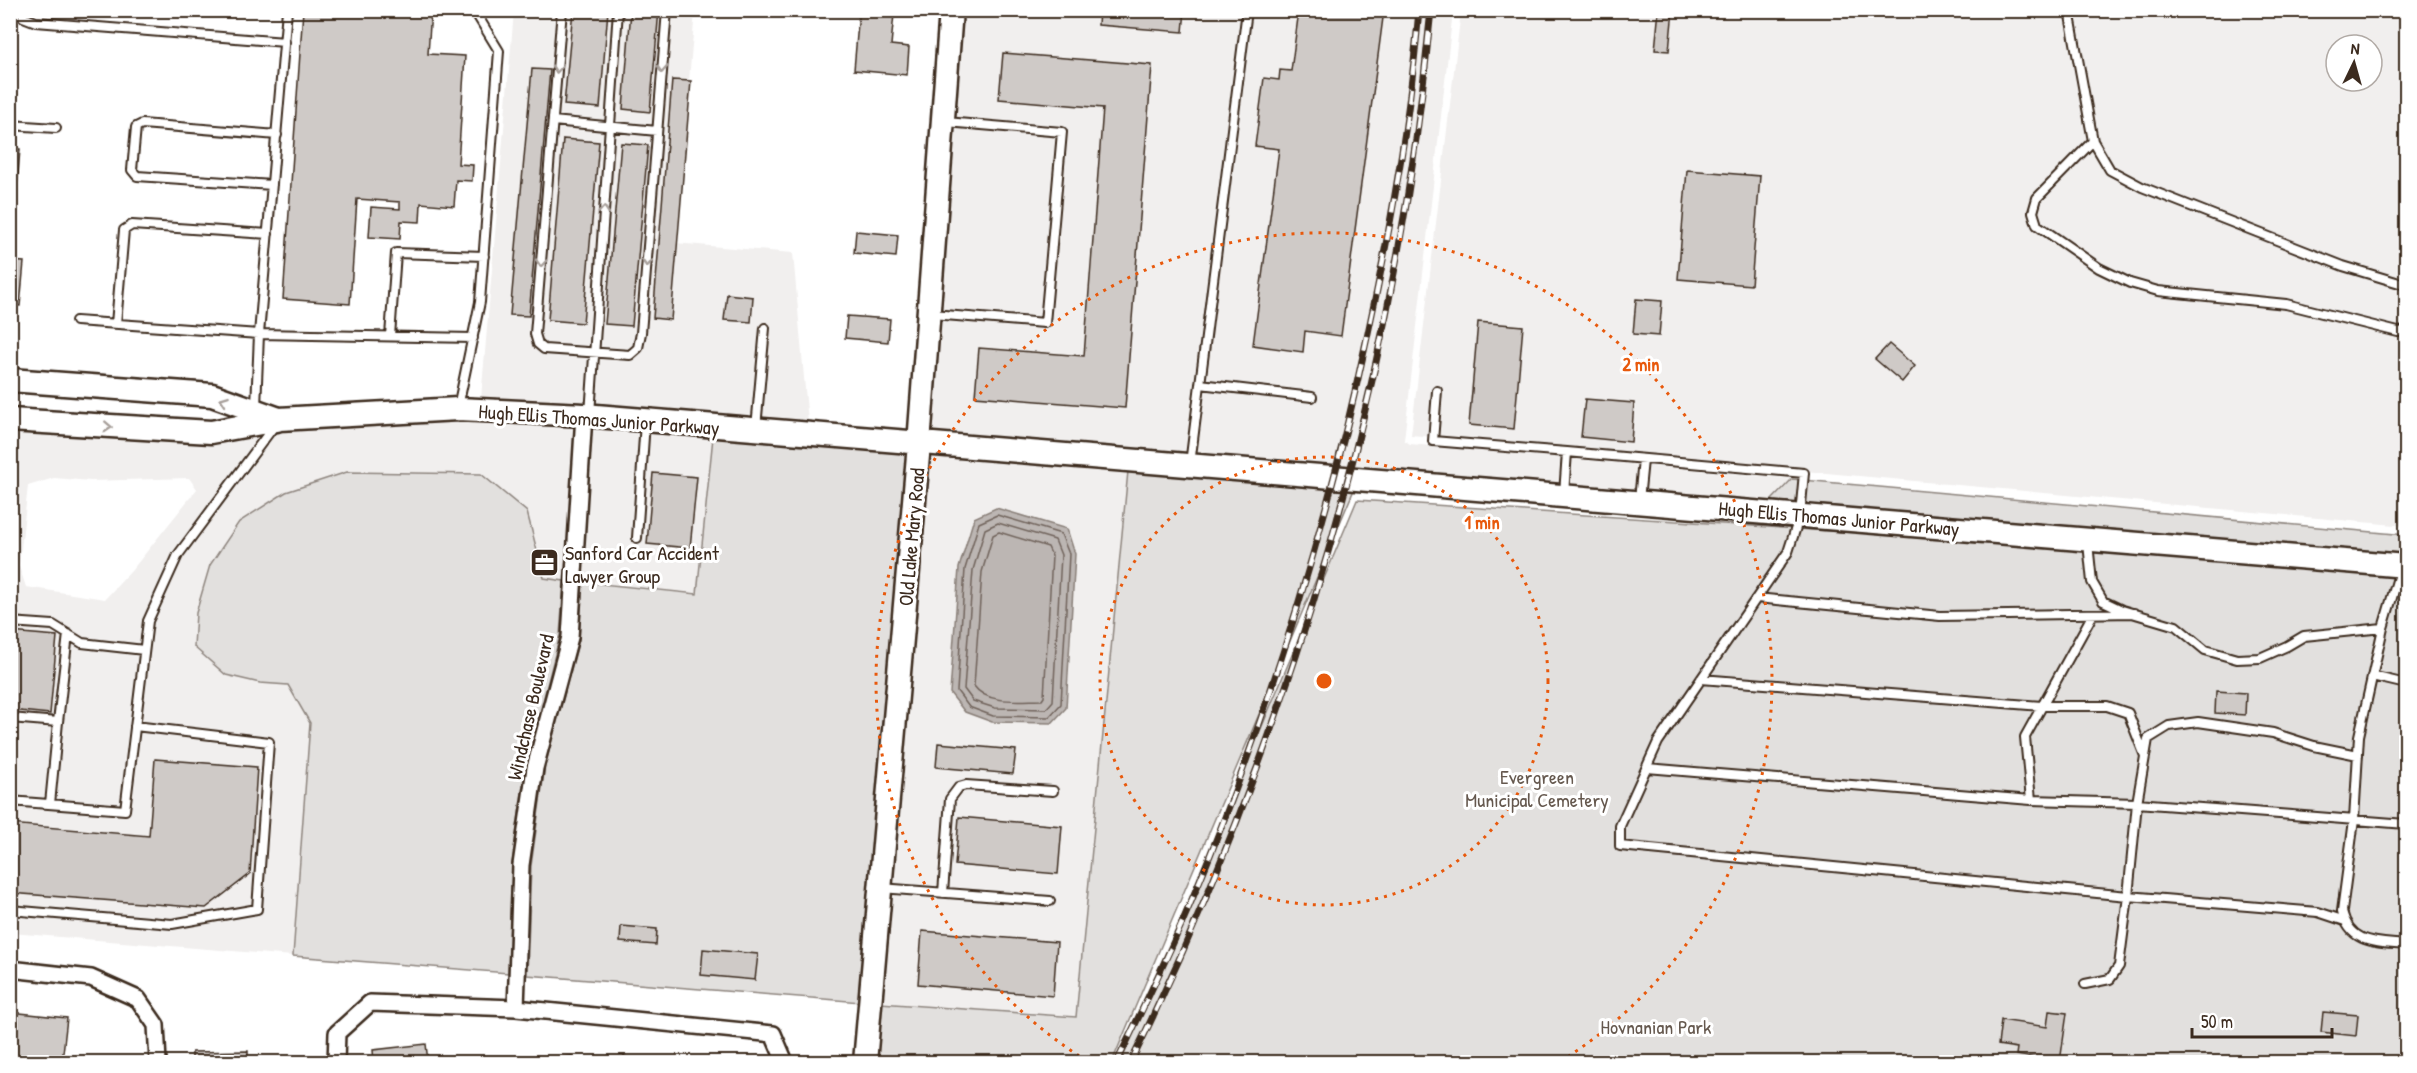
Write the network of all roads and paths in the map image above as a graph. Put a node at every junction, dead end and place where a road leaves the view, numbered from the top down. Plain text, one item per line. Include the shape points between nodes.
1 (23, 10) edge
2 (288, 10) edge
3 (474, 10) edge
4 (562, 10) edge
5 (618, 10) edge
6 (666, 10) edge
7 (951, 10) edge
8 (1248, 10) edge
9 (2068, 10) edge
10 (285, 42) junction
11 (553, 121) junction
12 (942, 122) junction
13 (10, 125) edge
14 (610, 127) junction
15 (56, 128) dead end
16 (657, 131) junction
17 (277, 135) junction
18 (2092, 141) junction
19 (272, 185) junction
20 (268, 234) junction
21 (484, 255) junction
22 (2406, 285) edge
23 (928, 314) junction
24 (76, 321) dead end
25 (116, 324) junction
26 (765, 328) dead end
27 (2406, 331) edge
28 (259, 334) junction
29 (390, 336) junction
30 (472, 338) junction
31 (593, 352) junction
32 (10, 380) edge
33 (1200, 384) junction
34 (1437, 391) dead end
35 (1312, 398) dead end
36 (458, 409) junction
37 (587, 415) junction
38 (256, 418) junction
39 (279, 419) junction
40 (10, 420) edge
41 (645, 420) junction
42 (756, 430) junction
43 (919, 444) junction
44 (1567, 452) junction
45 (1642, 460) junction
46 (1190, 465) junction
47 (1564, 495) junction
48 (1639, 501) junction
49 (1800, 514) junction
50 (637, 538) dead end
51 (2088, 539) junction
52 (2404, 566) edge
53 (1757, 598) junction
54 (2134, 613) junction
55 (2094, 614) junction
56 (10, 622) edge
57 (2383, 628) junction
58 (68, 634) junction
59 (144, 650) junction
60 (2372, 676) junction
61 (1701, 679) junction
62 (2406, 684) edge
63 (2042, 706) junction
64 (10, 718) edge
65 (58, 722) junction
66 (135, 726) junction
67 (2358, 755) junction
68 (2145, 757) junction
69 (1647, 768) junction
70 (1053, 791) dead end
71 (2031, 800) junction
72 (10, 801) edge
73 (2137, 803) junction
74 (50, 804) junction
75 (2354, 820) junction
76 (2406, 824) edge
77 (880, 888) junction
78 (943, 893) junction
79 (2128, 896) junction
80 (1050, 901) dead end
81 (10, 910) edge
82 (2345, 921) junction
83 (2406, 945) edge
84 (10, 969) edge
85 (2085, 984) dead end
86 (516, 1008) junction
87 (158, 1062) edge
88 (336, 1062) edge
89 (785, 1062) edge
90 (865, 1062) edge

1 - 10 lane via 23,17 36,22
2 - 10 lane
3 - 21 lane via 499,51
4 -> 11 lane
5 - 14 lane
6 -> 16 lane
7 - 12 main road, Old Lake Mary Road
8 - 33 lane
9 - 18 lane
10 - 17 lane
11 - 14 lane
11 -> 31 lane via 536,334 544,349
12 - 23 main road, Old Lake Mary Road
12 - 23 lane via 1062,132 1045,323
13 - 15 lane
14 - 16 lane
31 -> 14 lane
16 -> 31 lane via 638,348 630,355
17 - 19 lane
17 - 19 lane via 142,124 136,127 132,170 137,176
18 - 22 lane via 2110,170 2142,187 2343,266
18 - 27 lane via 2037,198 2033,212 2037,225 2099,268 2158,291 2286,304
19 - 20 lane
20 - 25 lane via 132,225 124,230
20 - 28 lane
21 - 29 lane via 396,253
21 - 30 lane
23 - 43 main road, Old Lake Mary Road
24 - 25 lane
25 - 28 lane
26 - 42 lane
28 - 29 lane
28 - 38 lane
29 - 30 lane
30 - 36 lane
31 - 37 lane
38 -> 32 main road via 212,395
33 - 35 lane
33 - 46 lane
34 - 44 lane via 1433,441
36 - 37 main road, Hugh Ellis Thomas Junior Parkway
36 - 39 main road, Hugh Ellis Thomas Junior Parkway
37 - 41 main road, Hugh Ellis Thomas Junior Parkway
37 - 86 street, Windchase Boulevard via 570,637 535,768 521,865
38 - 39 main road, Hugh Ellis Thomas Junior Parkway
40 -> 38 main road, Hugh Ellis Thomas Junior Parkway via 211,432
39 - 59 lane via 178,555 148,621
41 - 42 main road, Hugh Ellis Thomas Junior Parkway
41 - 50 lane
42 - 43 main road, Hugh Ellis Thomas Junior Parkway
43 - 46 main road, Hugh Ellis Thomas Junior Parkway
43 - 77 main road, Old Lake Mary Road
44 - 45 lane
44 - 47 lane
45 - 48 lane
45 - 49 lane via 1804,472
46 - 47 main road, Hugh Ellis Thomas Junior Parkway
47 - 48 main road, Hugh Ellis Thomas Junior Parkway
48 - 49 main road, Hugh Ellis Thomas Junior Parkway
49 - 51 main road, Hugh Ellis Thomas Junior Parkway
49 - 53 lane via 1788,552
51 - 52 main road, Hugh Ellis Thomas Junior Parkway
51 - 54 lane via 2092,582 2103,601
52 - 57 lane
53 - 55 lane via 1940,616
53 - 61 lane
54 - 55 lane
54 - 57 lane via 2176,626 2205,650 2236,659 2260,658 2304,636
55 - 63 lane
56 - 58 lane via 53,626
57 - 60 lane
58 - 59 lane via 82,643
58 - 65 lane
59 - 66 lane
60 - 62 lane
60 - 67 lane
61 - 63 lane
61 - 69 lane via 1658,742
63 - 68 lane via 2107,706 2128,713
63 - 71 lane via 2025,737
64 - 65 lane
65 - 74 lane
66 - 74 lane via 124,810
66 - 81 lane via 269,742 256,909 172,924
67 - 68 lane via 2273,733 2198,722 2169,726 2148,739
67 - 75 lane
68 - 73 lane
69 - 71 lane
69 - 79 lane via 1620,826 1620,846
70 - 78 lane via 958,787 950,799
71 - 73 lane
72 - 74 lane
73 - 75 lane
73 - 79 lane
75 - 76 lane
75 - 82 lane via 2342,911
77 - 78 lane
77 - 90 main road, Old Lake Mary Road
78 - 80 lane
79 - 82 lane via 2318,912
79 - 85 lane via 2119,966 2110,980
82 - 83 lane via 2360,937
84 - 87 street via 92,978 138,999 156,1025
86 - 88 street via 370,1003 337,1033
86 - 89 street via 773,1034

